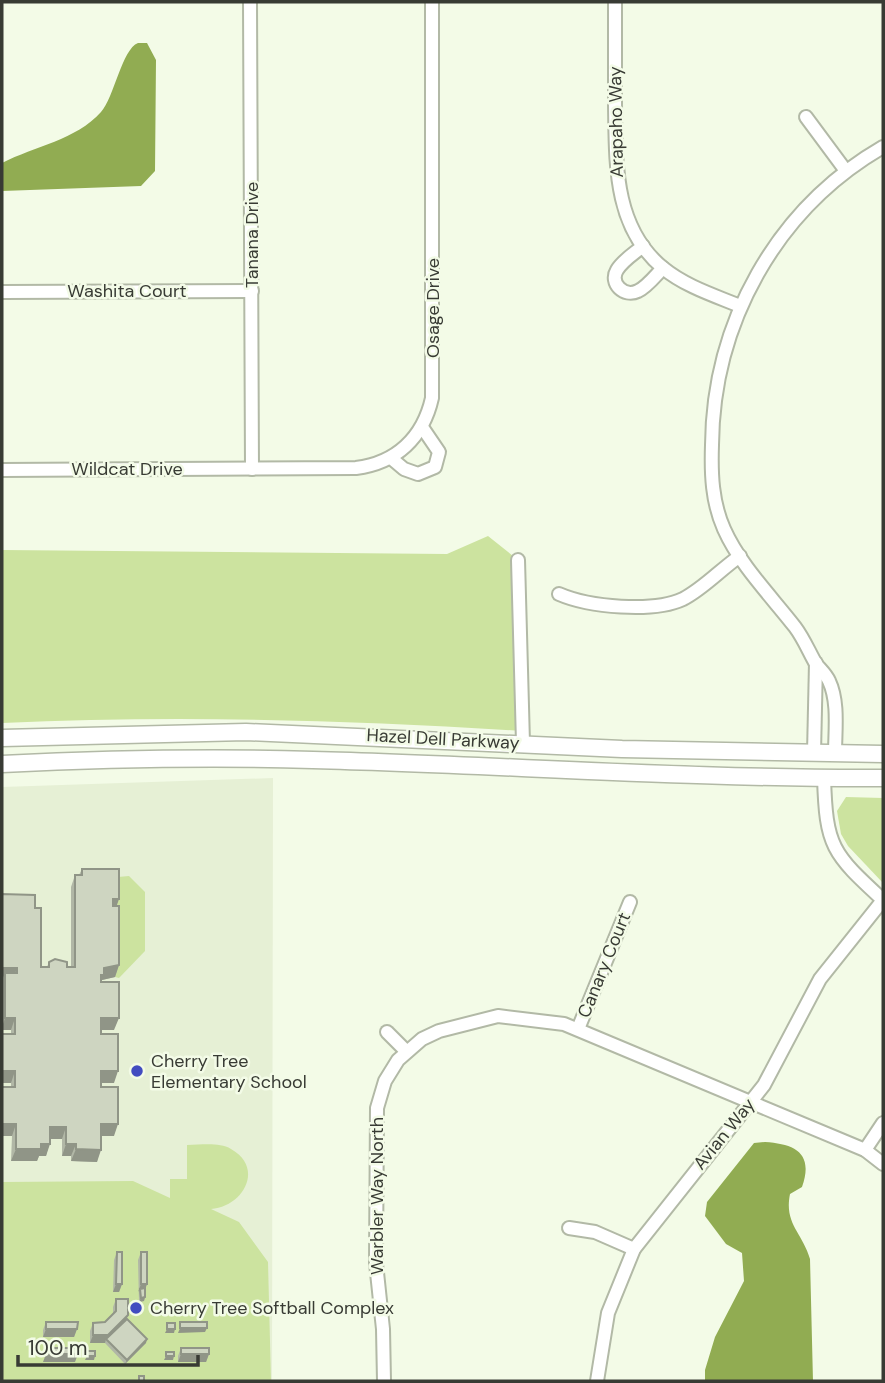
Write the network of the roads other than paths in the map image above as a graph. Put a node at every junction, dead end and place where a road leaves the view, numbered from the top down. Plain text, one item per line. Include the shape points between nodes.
1 (250, 2) edge
2 (432, 2) edge
3 (615, 2) edge
4 (806, 117) dead end
5 (883, 147) edge
6 (846, 171) junction
7 (643, 246) junction
8 (663, 268) junction
9 (252, 291) junction
10 (2, 292) edge
11 (740, 306) junction
12 (422, 427) junction
13 (391, 458) junction
14 (252, 469) junction
15 (2, 470) edge
16 (740, 556) junction
17 (518, 560) dead end
18 (559, 594) dead end
19 (816, 663) junction
20 (2, 738) edge
21 (523, 743) junction
22 (814, 753) junction
23 (835, 754) junction
24 (883, 754) edge
25 (2, 764) edge
26 (824, 777) junction
27 (883, 778) edge
28 (883, 900) edge
29 (630, 902) dead end
30 (578, 1029) junction
31 (387, 1032) dead end
32 (406, 1051) junction
33 (751, 1103) junction
34 (883, 1123) edge
35 (865, 1150) junction
36 (883, 1164) edge
37 (569, 1228) dead end
38 (634, 1249) junction
39 (384, 1381) edge
40 (597, 1381) edge

1 - 9 street, Tanana Drive
2 - 12 street, Osage Drive via 433,385
3 - 7 street, Arapaho Way via 617,183
4 - 6 street
5 - 6 street
6 - 11 street via 781,237
7 - 8 street, Arapaho Way
7 - 8 street via 618,268 617,286 625,292 638,291
8 - 11 street, Arapaho Way
9 - 10 street, Washita Court
9 - 14 street, Tanana Drive
11 - 16 street via 718,378 712,466 719,517
12 - 13 street, Osage Drive
12 - 13 street via 439,452 435,467 418,474
13 - 14 street, Osage Drive via 356,468
14 - 15 street, Wildcat Drive
16 - 18 street via 669,604 587,603
16 - 19 street via 796,628
17 - 21 street
19 - 22 street
19 - 23 street via 829,680 834,699
20 - 21 main road, Hazel Dell Parkway via 246,732
21 - 22 main road, Hazel Dell Parkway
22 - 23 main road, Hazel Dell Parkway
23 - 24 main road, Hazel Dell Parkway
25 - 26 main road, Hazel Dell Parkway via 312,760 617,774
26 - 27 main road, Hazel Dell Parkway
26 - 28 street via 829,838 840,857
28 - 33 street, Avian Way via 820,979
29 - 30 street, Canary Court
30 - 32 street, Warbler Way North via 541,1019 488,1017 439,1031
30 - 33 street, Warbler Way North
31 - 32 street
32 - 39 street, Warbler Way North via 385,1081 376,1120 376,1263
33 - 35 street, Warbler Way North
33 - 38 street, Avian Way
34 - 35 street
35 - 36 street, Warbler Way North
37 - 38 street via 594,1232
38 - 40 street, Avian Way via 608,1313

